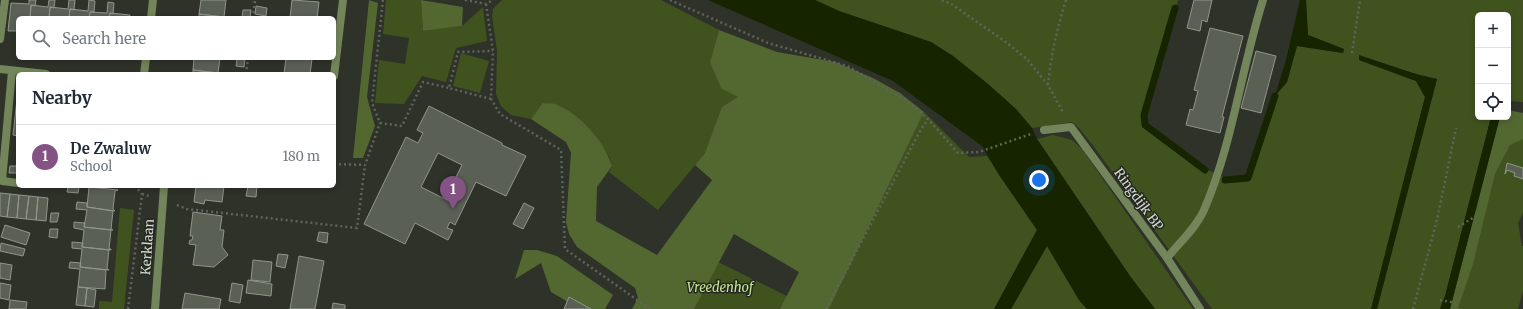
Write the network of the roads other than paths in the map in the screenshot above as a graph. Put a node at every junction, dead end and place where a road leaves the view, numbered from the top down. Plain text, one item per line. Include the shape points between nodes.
1 (5, 0) edge
2 (153, 0) edge
3 (343, 0) edge
4 (1263, 0) edge
5 (151, 16) edge
6 (0, 39) edge
7 (336, 59) edge
8 (146, 60) edge
9 (336, 60) edge
10 (0, 69) edge
11 (12, 70) junction
12 (29, 72) edge
13 (144, 72) edge
14 (334, 72) edge
15 (1044, 130) road end
16 (16, 182) edge
17 (164, 188) edge
18 (1167, 258) junction
19 (155, 309) edge
20 (1200, 309) edge

1 - 6 street
2 - 5 street
3 - 7 street
4 - 18 street via 1252,34 1232,127 1203,211
8 - 13 street
9 - 14 street
10 - 11 street
11 - 12 street
11 - 16 street via 2,181
15 - 18 street, Ringdijk BP via 1071,127
17 - 19 street, Kerklaan
18 - 20 street, Ringdijk BP

